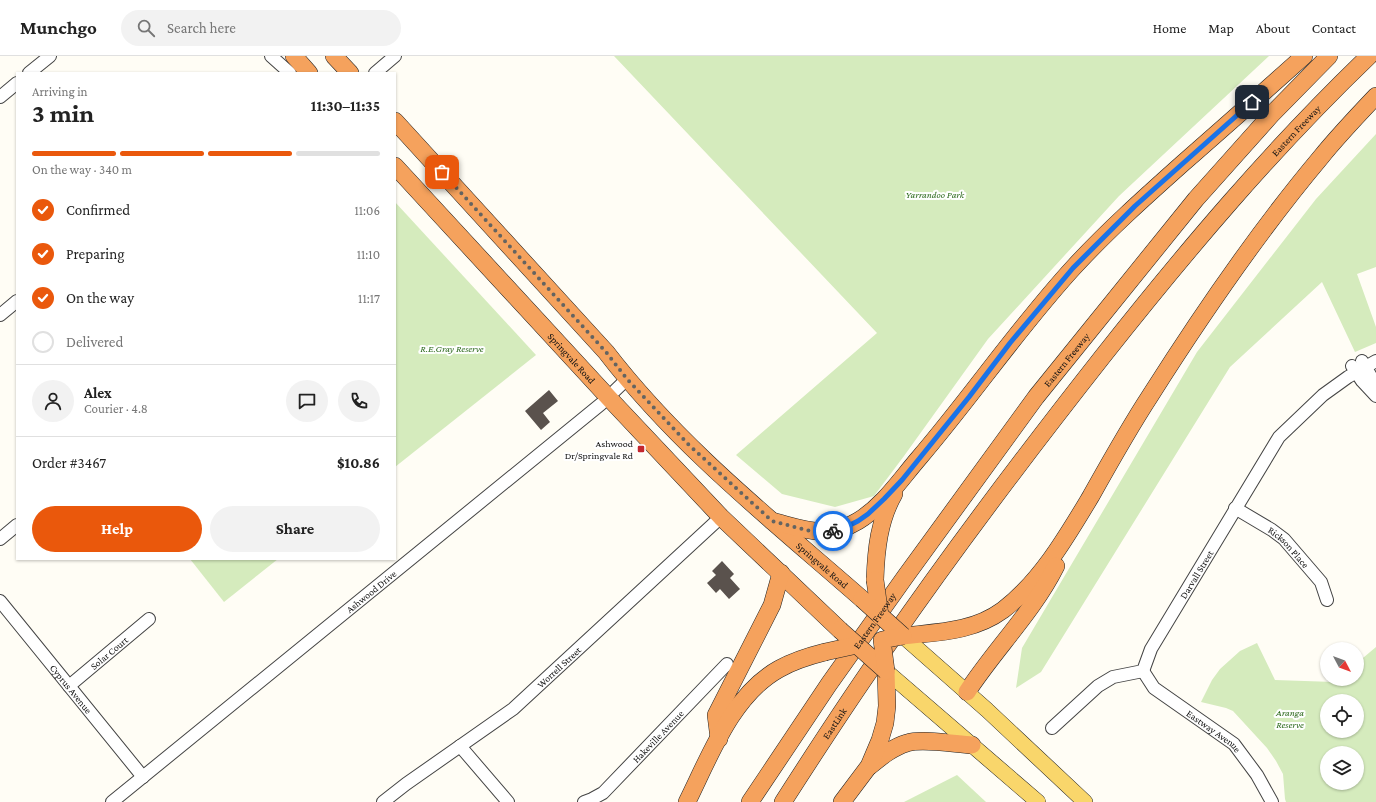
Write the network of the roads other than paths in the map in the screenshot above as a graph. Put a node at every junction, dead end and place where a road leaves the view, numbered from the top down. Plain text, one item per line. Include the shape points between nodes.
1 (50, 56) edge
2 (271, 56) edge
3 (334, 56) edge
4 (395, 56) edge
5 (1304, 56) edge
6 (1329, 56) edge
7 (1369, 56) edge
8 (298, 68) edge
9 (30, 72) edge
10 (349, 72) edge
11 (376, 72) edge
12 (16, 84) edge
13 (1376, 96) edge
14 (0, 97) edge
15 (396, 123) edge
16 (396, 167) edge
17 (16, 302) edge
18 (0, 315) edge
19 (1376, 354) edge
20 (1362, 366) edge
21 (627, 379) junction
22 (1376, 385) edge
23 (1376, 396) edge
24 (608, 397) junction
25 (902, 480) junction
26 (1235, 508) junction
27 (721, 517) junction
28 (1078, 518) junction
29 (772, 521) junction
30 (16, 526) edge
31 (0, 539) edge
32 (781, 573) junction
33 (1327, 600) dead end
34 (0, 601) edge
35 (880, 616) junction
36 (149, 620) dead end
37 (912, 638) junction
38 (885, 642) junction
39 (858, 645) junction
40 (727, 664) dead end
41 (1143, 671) junction
42 (888, 676) junction
43 (69, 686) junction
44 (967, 692) junction
45 (1052, 728) dead end
46 (719, 739) junction
47 (972, 745) junction
48 (460, 746) junction
49 (869, 766) junction
50 (143, 777) junction
51 (112, 802) edge
52 (383, 802) edge
53 (508, 802) edge
54 (584, 802) edge
55 (687, 802) edge
56 (750, 802) edge
57 (783, 802) edge
58 (842, 802) edge
59 (1038, 802) edge
60 (1085, 802) edge
61 (1272, 802) edge

1 - 9 street
2 - 8 street
3 - 10 highway
4 - 11 street
5 - 25 highway via 1135,206 1073,268
6 - 56 highway, Eastern Freeway via 1271,115 1211,182 1036,397 829,684
7 - 38 highway, Eastern Freeway via 1250,178 1176,266 1030,449
12 - 14 street
13 - 28 highway via 1320,157 1222,288 1149,398
15 - 21 highway, Springvale Road via 606,352
16 - 24 highway, Springvale Road
17 - 18 street
19 - 20 street, Darvall Street
20 - 22 street
20 - 23 street
20 - 26 street, Darvall Street via 1341,374 1279,437
21 - 24 street, Ashwood Drive
21 - 29 highway, Springvale Road via 701,457
24 - 27 highway, Springvale Road
24 - 50 street, Ashwood Drive
25 - 29 highway via 868,514 846,527 820,532
25 - 35 highway, bridge via 883,521 876,550 875,580
26 - 33 street, Rickson Place via 1284,539 1321,582
26 - 41 street, Darvall Street via 1151,649
27 - 32 highway, Springvale Road
27 - 48 street, Worrell Street via 513,709
28 - 37 highway via 1049,561 1002,611 962,629
28 - 44 highway via 1053,572 1039,595
29 - 35 highway, Springvale Road, bridge
30 - 31 street
32 - 39 highway, Springvale Road, bridge
32 - 46 highway via 772,605 716,715
34 - 43 street, Cyprus Avenue
35 - 37 highway, Springvale Road, bridge
35 - 38 highway
36 - 43 street, Solar Court
37 - 38 highway, bridge
37 - 44 main road, Springvale Road
38 - 39 highway
38 - 42 highway, bridge
38 - 57 highway, EastLink
39 - 42 highway, Springvale Road, bridge
39 - 46 highway, bridge via 803,658 779,669 756,686 738,706
40 - 54 street, Hakeville Avenue via 603,793
41 - 45 street via 1113,677 1098,686
41 - 61 street, Eastway Avenue via 1154,688 1234,744 1257,775
42 - 47 main road, Springvale Road
42 - 49 highway via 885,723
43 - 50 street, Cyprus Avenue
44 - 60 main road, Springvale Road
46 - 55 highway
47 - 49 highway via 930,741 908,743 890,751
47 - 59 main road, Springvale Road
48 - 52 street, Worrell Street
48 - 53 street
49 - 58 highway
50 - 51 street, Ashwood Drive

